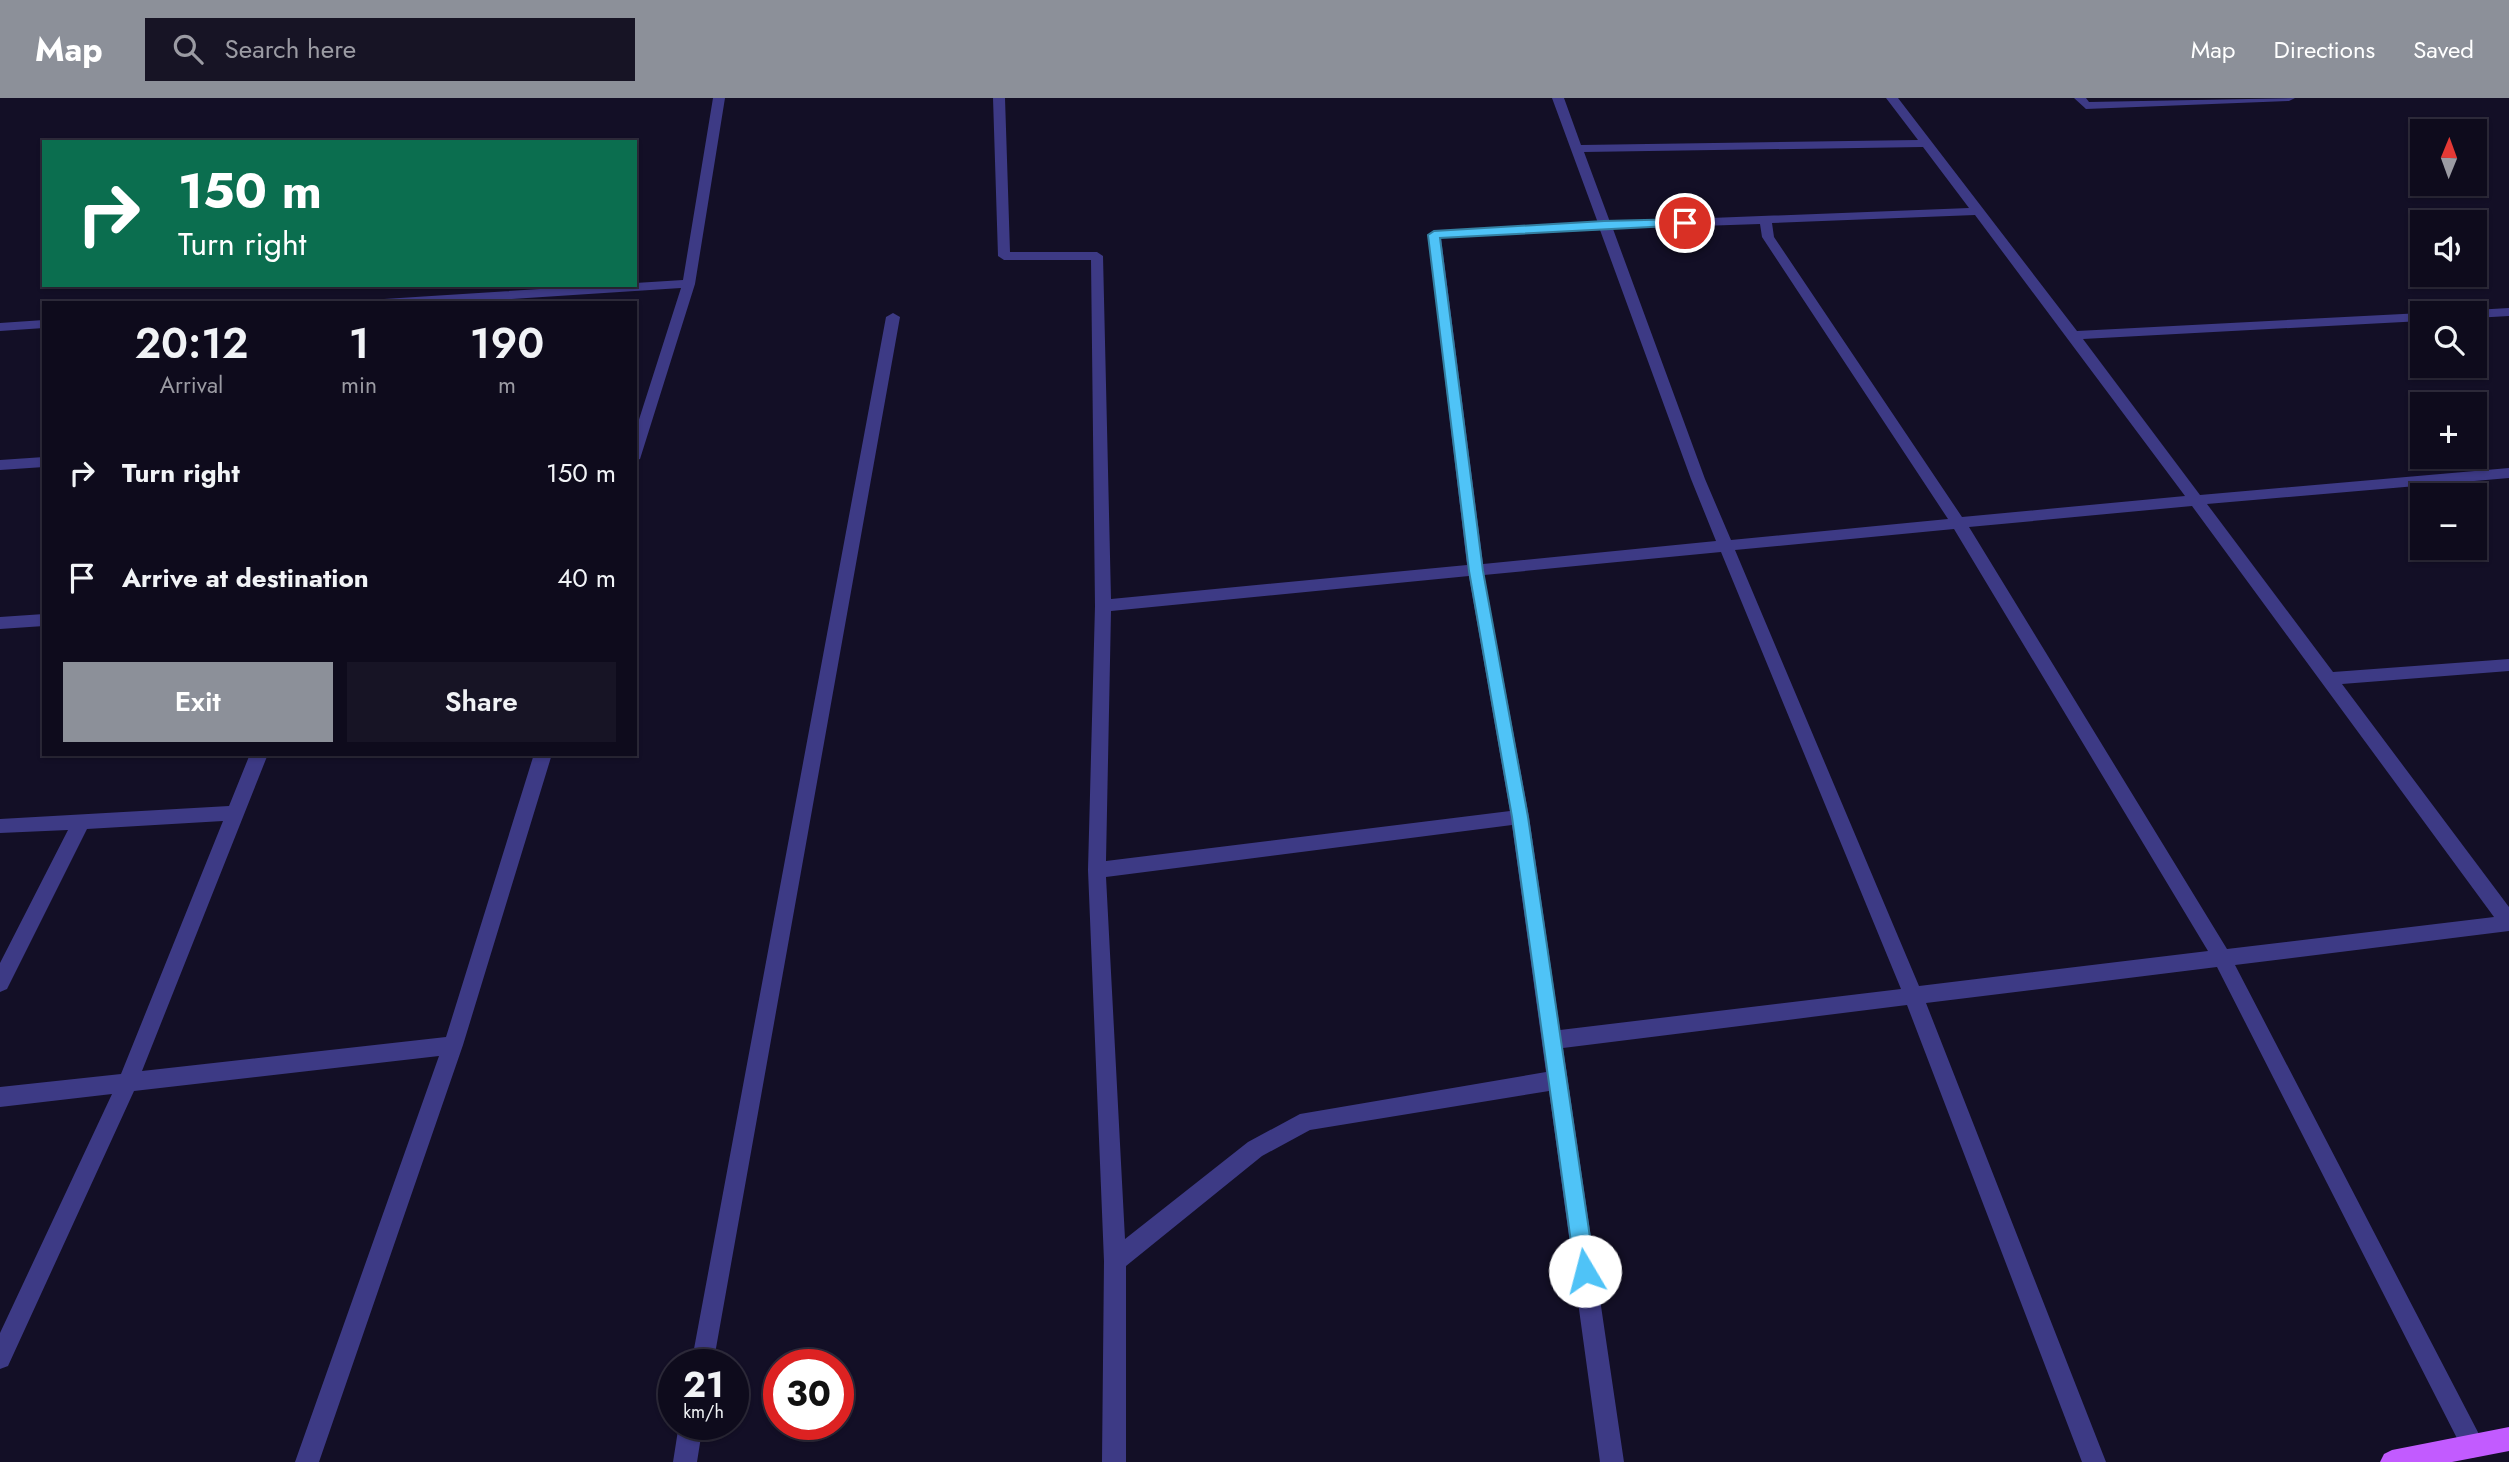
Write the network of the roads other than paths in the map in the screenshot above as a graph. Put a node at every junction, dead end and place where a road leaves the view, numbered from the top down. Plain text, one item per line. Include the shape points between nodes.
1 (719, 98) edge
2 (999, 98) edge
3 (1558, 98) edge
4 (1892, 98) edge
5 (2080, 98) edge
6 (2289, 98) edge
7 (1924, 143) junction
8 (1577, 149) junction
9 (1979, 211) junction
10 (1766, 221) junction
11 (1604, 224) junction
12 (689, 284) junction
13 (416, 301) edge
14 (2509, 312) edge
15 (2487, 313) edge
16 (893, 317) dead end
17 (2410, 318) edge
18 (42, 324) edge
19 (0, 327) edge
20 (2073, 335) junction
21 (637, 450) edge
22 (42, 462) edge
23 (0, 465) edge
24 (2509, 473) edge
25 (2196, 500) junction
26 (1959, 524) junction
27 (1727, 547) junction
28 (1476, 571) junction
29 (1102, 606) junction
30 (42, 620) edge
31 (0, 623) edge
32 (2509, 665) edge
33 (2329, 679) junction
34 (258, 756) edge
35 (542, 756) edge
36 (235, 813) junction
37 (1520, 817) junction
38 (81, 822) junction
39 (0, 826) edge
40 (1097, 870) junction
41 (2509, 923) edge
42 (2222, 958) junction
43 (0, 983) edge
44 (1914, 997) junction
45 (1551, 1040) junction
46 (453, 1045) junction
47 (1557, 1080) junction
48 (128, 1082) junction
49 (0, 1097) edge
50 (1115, 1261) junction
51 (705, 1349) edge
52 (0, 1358) edge
53 (2509, 1439) edge
54 (688, 1440) edge
55 (2473, 1446) junction
56 (307, 1462) edge
57 (685, 1462) edge
58 (1114, 1462) edge
59 (1612, 1462) edge
60 (2094, 1462) edge
61 (2392, 1462) edge

1 - 12 street
2 - 29 street via 1004,256 1097,256
3 - 8 street
4 - 7 street
5 - 6 street via 2086,106
7 - 8 street
7 - 9 street
8 - 11 street
9 - 10 street
9 - 20 street
10 - 11 street
10 - 26 street via 1768,237
11 - 27 street
11 - 28 street via 1434,235
12 - 13 street
12 - 21 street
14 - 15 street
16 - 51 street
17 - 20 street
18 - 19 street
20 - 25 street
22 - 23 street
24 - 25 street
25 - 26 street
25 - 33 street
26 - 27 street
26 - 42 street
27 - 28 street
27 - 44 street
28 - 29 street
28 - 37 street
29 - 40 street
30 - 31 street
32 - 33 street
33 - 41 street
34 - 36 street
35 - 46 street
36 - 38 street
36 - 48 street
37 - 40 street
37 - 45 street
38 - 39 street
38 - 43 street
40 - 50 street
41 - 42 street
42 - 44 street
42 - 55 street
44 - 45 street
44 - 60 street
45 - 47 street
46 - 48 street
46 - 56 street
47 - 50 street via 1307,1121 1255,1149
47 - 59 street
48 - 49 street
48 - 52 street
50 - 58 street
53 - 55 main road
54 - 57 street
55 - 61 main road

